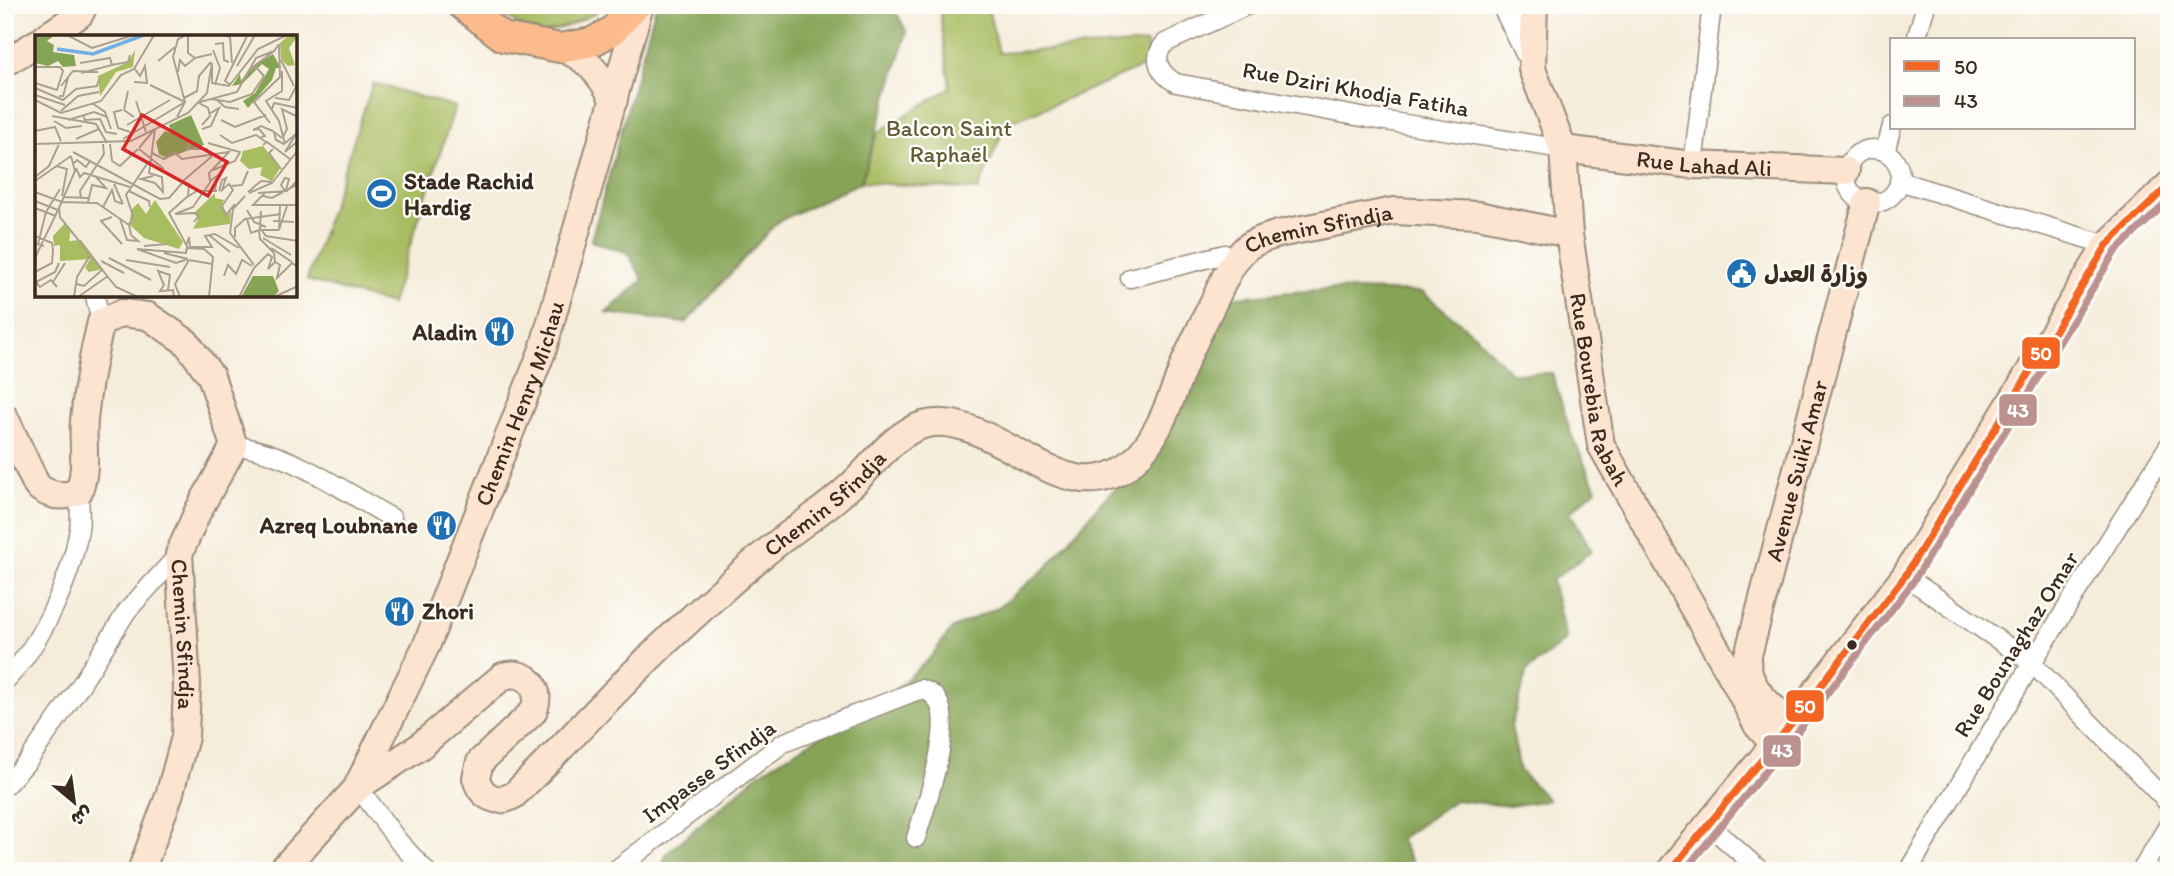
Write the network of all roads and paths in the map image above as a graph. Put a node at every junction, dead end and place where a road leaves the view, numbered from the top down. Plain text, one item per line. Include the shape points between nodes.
1 (462, 5) edge
2 (638, 5) edge
3 (1248, 5) edge
4 (1501, 5) edge
5 (1518, 5) edge
6 (1534, 5) edge
7 (1712, 5) edge
8 (1926, 5) edge
9 (84, 15) edge
10 (49, 35) edge
11 (1917, 38) edge
12 (1518, 39) junction
13 (35, 44) edge
14 (560, 48) junction
15 (5, 63) edge
16 (1532, 69) junction
17 (614, 100) junction
18 (1891, 130) edge
19 (1563, 149) junction
20 (1885, 152) junction
21 (1693, 164) junction
22 (1846, 171) junction
23 (1899, 181) junction
24 (2169, 185) edge
25 (1867, 202) junction
26 (1569, 234) junction
27 (2107, 245) junction
28 (1235, 261) junction
29 (1130, 278) dead end
30 (95, 298) edge
31 (101, 322) junction
32 (5, 418) edge
33 (2169, 445) edge
34 (234, 446) junction
35 (79, 491) junction
36 (391, 518) dead end
37 (179, 554) junction
38 (1905, 576) junction
39 (2032, 663) junction
40 (1742, 679) junction
41 (5, 681) edge
42 (1791, 723) junction
43 (1774, 744) junction
44 (5, 786) edge
45 (358, 787) junction
46 (2169, 804) edge
47 (1711, 823) junction
48 (2169, 824) edge
49 (916, 838) dead end
50 (141, 871) edge
51 (281, 871) edge
52 (426, 871) edge
53 (614, 871) edge
54 (1670, 871) edge
55 (1761, 871) edge
56 (1908, 871) edge
57 (2141, 871) edge

1 - 14 main road via 503,37
2 - 14 main road via 612,31 592,42
2 - 17 street, Chemin Henry Michau
3 - 19 street, Rue Dziri Khodja Fatiha via 1168,41 1158,55 1160,69 1176,83
4 - 12 street, Rue Bourebia Rabah
5 - 12 street
6 - 16 street
7 - 21 street
8 - 11 street
9 - 10 street
12 - 16 street, Rue Bourebia Rabah
13 - 15 street
14 - 17 street via 582,57
16 - 19 street, Rue Bourebia Rabah
17 - 45 street, Chemin Henry Michau via 543,349 427,644
18 - 20 street
19 - 21 street, Rue Lahad Ali
19 - 26 street, Rue Bourebia Rabah
20 - 22 street via 1861,152
20 - 23 street via 1897,164
21 - 22 street, Rue Lahad Ali
22 - 25 street via 1853,194
23 - 25 street via 1884,201
23 - 27 street
24 - 27 street
25 - 40 street, Avenue Suiki Amar
26 - 28 street, Chemin Sfindja via 1478,215 1394,211 1278,234 1245,248
26 - 40 street, Rue Bourebia Rabah via 1601,445
27 - 38 street
28 - 29 street via 1225,254
28 - 45 street, Chemin Sfindja via 1153,434 1139,455 1116,474 1077,479 957,425 920,426 899,439 846,490 772,547 681,628 509,798 498,800 483,793 476,772 480,762 536,707 533,685 514,674 503,676 419,747
30 - 31 street
31 - 34 street via 122,313 148,316 186,342 211,376
31 - 35 street via 87,382 85,476
32 - 35 street via 37,486 57,496
33 - 39 street, Rue Bounaghaz Omar
34 - 36 street via 252,447 293,463
34 - 37 street, Chemin Sfindja
35 - 41 street via 79,528 65,585 22,663
37 - 44 street via 127,611 28,761
37 - 50 street, Chemin Sfindja via 187,684 185,737
38 - 39 street
38 - 42 street
39 - 46 street
39 - 56 street, Rue Bounaghaz Omar
40 - 42 street
40 - 43 street, Rue Bourebia Rabah via 1760,731
42 - 43 street
43 - 47 street
45 - 51 street, Chemin Sfindja
45 - 52 street
47 - 54 street
47 - 55 street
48 - 57 street
49 - 53 street, Impasse Sfindja via 939,759 942,714 936,698 921,689 783,743

